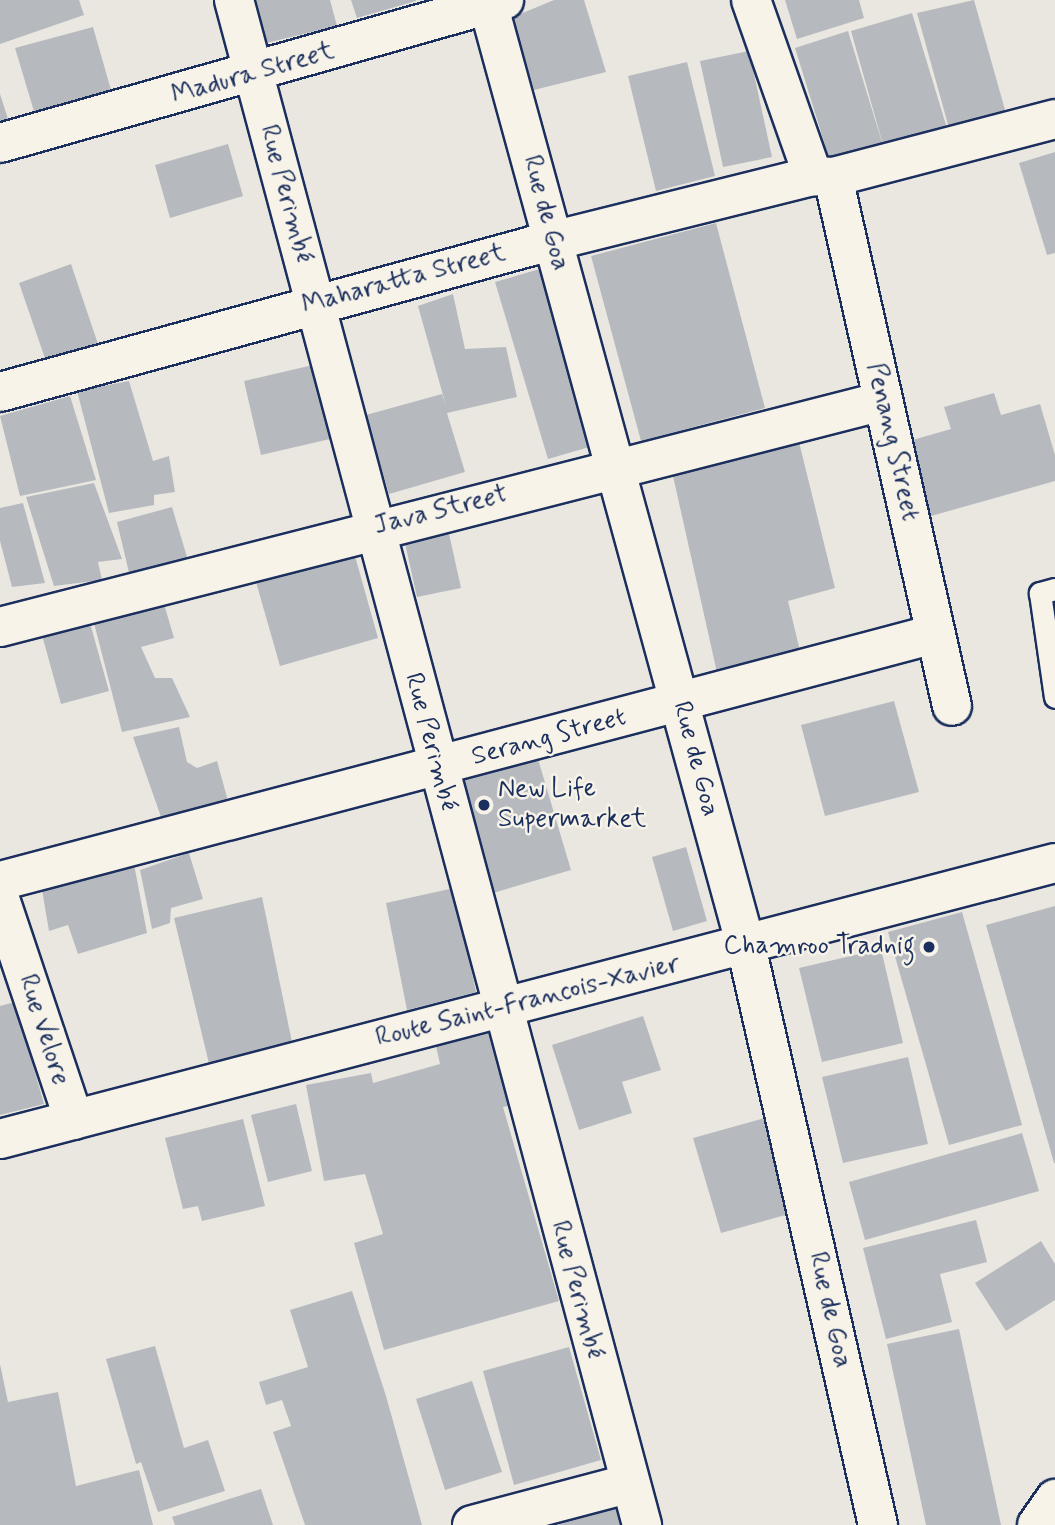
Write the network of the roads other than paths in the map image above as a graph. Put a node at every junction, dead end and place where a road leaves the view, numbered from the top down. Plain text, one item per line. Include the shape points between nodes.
1 (234, 0) edge
2 (751, 0) edge
3 (494, 2) edge
4 (254, 75) junction
5 (1055, 119) edge
6 (0, 143) edge
7 (823, 177) junction
8 (554, 241) junction
9 (314, 303) junction
10 (0, 392) edge
11 (883, 401) junction
12 (613, 468) junction
13 (373, 528) junction
14 (1055, 589) edge
15 (0, 627) edge
16 (935, 635) junction
17 (1055, 697) edge
18 (680, 702) junction
19 (952, 706) dead end
20 (437, 768) junction
21 (1055, 863) edge
22 (0, 881) edge
23 (0, 899) edge
24 (746, 946) junction
25 (501, 1009) junction
26 (74, 1120) junction
27 (0, 1139) edge
28 (627, 1484) junction
29 (1055, 1499) edge
30 (472, 1525) edge
31 (642, 1525) edge
32 (878, 1525) edge
33 (1037, 1525) edge

1 - 4 street, Rue Perimbé
2 - 7 street, Penang Street
3 - 4 street, Madura Street
3 - 8 street, Rue de Goa
4 - 6 street, Madura Street
4 - 9 street, Rue Perimbé
5 - 7 street, Maharatta Street
7 - 8 street, Maharatta Street
7 - 11 street, Penang Street
8 - 9 street, Maharatta Street
8 - 12 street, Rue de Goa
9 - 10 street, Maharatta Street
9 - 13 street, Rue Perimbé
11 - 12 street, Java Street
11 - 16 street, Penang Street
12 - 13 street, Java Street
12 - 18 street, Rue de Goa
13 - 15 street, Java Street
13 - 20 street, Rue Perimbé
14 - 17 lane via 1040,593
16 - 18 street, Serang Street
16 - 19 street, Penang Street
18 - 20 street, Serang Street
18 - 24 street, Rue de Goa
20 - 22 street, Serang Street
20 - 25 street, Rue Perimbé
21 - 24 street, Route Saint-Francois-Xavier
23 - 26 street, Rue Velore
24 - 25 street, Route Saint-Francois-Xavier
24 - 32 street, Rue de Goa
25 - 26 street, Route Saint-Francois-Xavier
25 - 28 street, Rue Perimbé
26 - 27 street, Route Saint-Francois-Xavier
28 - 30 street
28 - 31 street, Rue Perimbé
29 - 33 street

